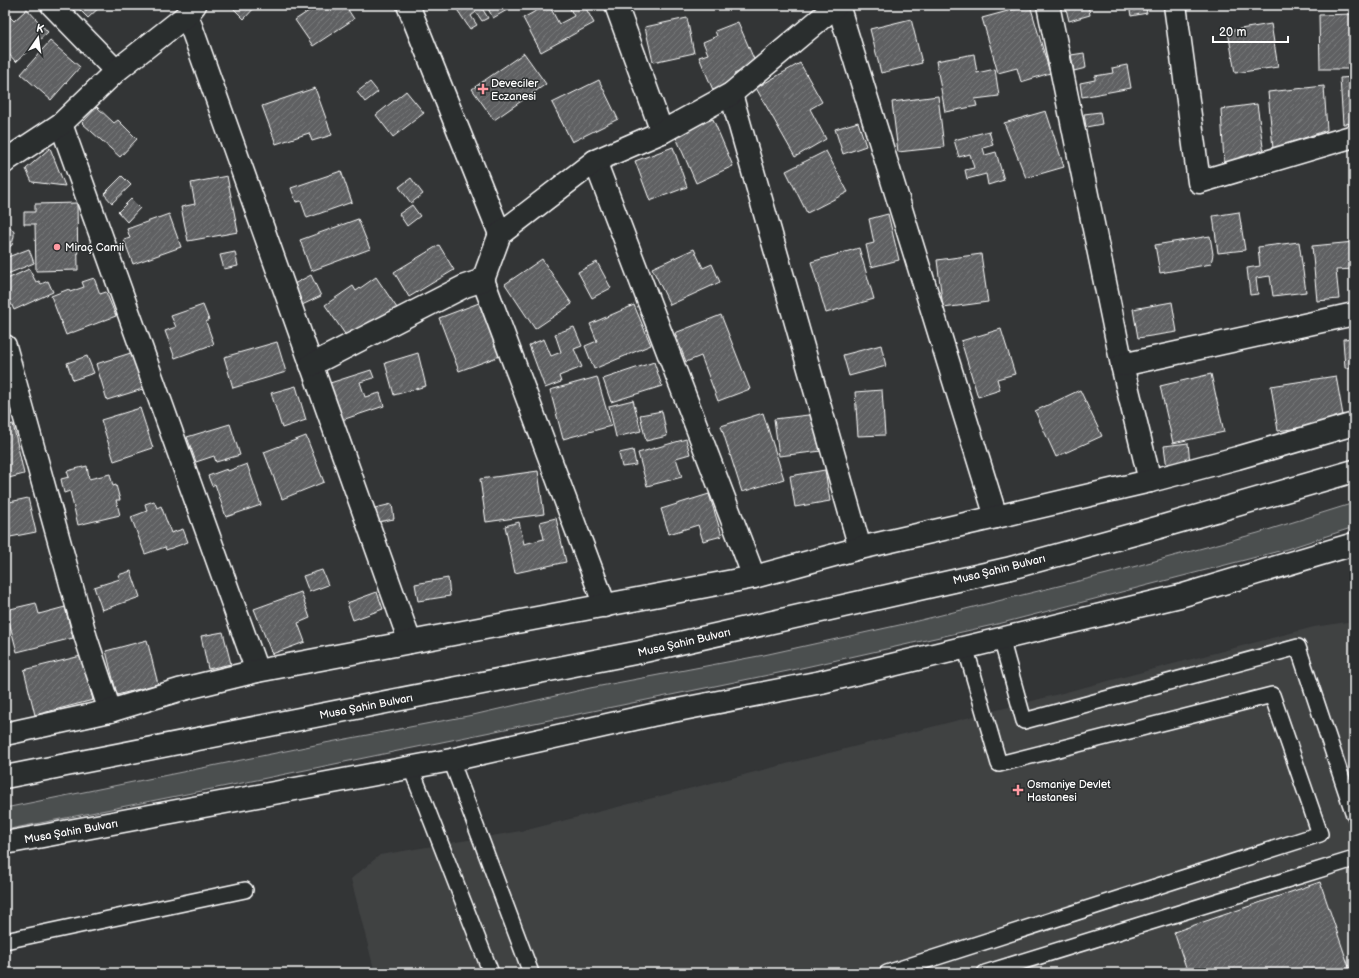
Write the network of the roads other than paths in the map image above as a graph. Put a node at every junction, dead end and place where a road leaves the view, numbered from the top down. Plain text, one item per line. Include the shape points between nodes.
1 (52, 5) edge
2 (408, 5) edge
3 (616, 5) edge
4 (838, 5) edge
5 (1048, 5) edge
6 (1175, 5) edge
7 (191, 10) edge
8 (116, 71) junction
9 (731, 94) junction
10 (61, 124) junction
11 (662, 132) junction
12 (1354, 136) edge
13 (6, 159) edge
14 (595, 161) junction
15 (500, 234) junction
16 (483, 280) junction
17 (1354, 314) edge
18 (5, 346) edge
19 (311, 365) junction
20 (1122, 365) junction
21 (1354, 424) edge
22 (1354, 471) edge
23 (1150, 481) junction
24 (996, 517) junction
25 (1354, 544) edge
26 (860, 548) junction
27 (754, 577) junction
28 (605, 606) junction
29 (1001, 638) junction
30 (410, 642) junction
31 (965, 646) junction
32 (257, 671) junction
33 (110, 711) junction
34 (5, 734) edge
35 (452, 760) junction
36 (411, 768) junction
37 (5, 777) edge
38 (1354, 815) edge
39 (5, 843) edge
40 (1354, 859) edge
41 (245, 890) dead end
42 (5, 941) edge
43 (492, 973) edge
44 (531, 973) edge
45 (887, 973) edge
46 (985, 973) edge

1 - 8 street
2 - 15 street
3 - 11 street
4 - 9 street
4 - 24 street
5 - 20 street
6 - 12 street via 1199,182
7 - 8 street
7 - 19 street
8 - 10 street
9 - 11 street
9 - 26 street
10 - 13 street
10 - 32 street
11 - 14 street
14 - 15 street
14 - 27 street
15 - 16 street
16 - 19 street via 465,286
16 - 28 street
17 - 20 street
18 - 33 street via 86,638
19 - 30 street
20 - 23 street
21 - 23 street
22 - 37 street, Musa Şahin Bulvarı via 1007,568 648,651
23 - 24 street
24 - 26 street
25 - 29 street, Musa Şahin Bulvarı via 1180,596
26 - 27 street
27 - 28 street
28 - 30 street
29 - 31 street, Musa Şahin Bulvarı
29 - 38 lane via 1024,721 1298,647
30 - 32 street
31 - 35 street, Musa Şahin Bulvarı via 821,682 652,715
31 - 45 lane via 999,764 1272,694 1320,834
32 - 33 street via 179,690
33 - 34 street
35 - 36 street, Musa Şahin Bulvarı
35 - 44 lane
36 - 39 street, Musa Şahin Bulvarı
36 - 43 lane
40 - 46 lane
41 - 42 lane

